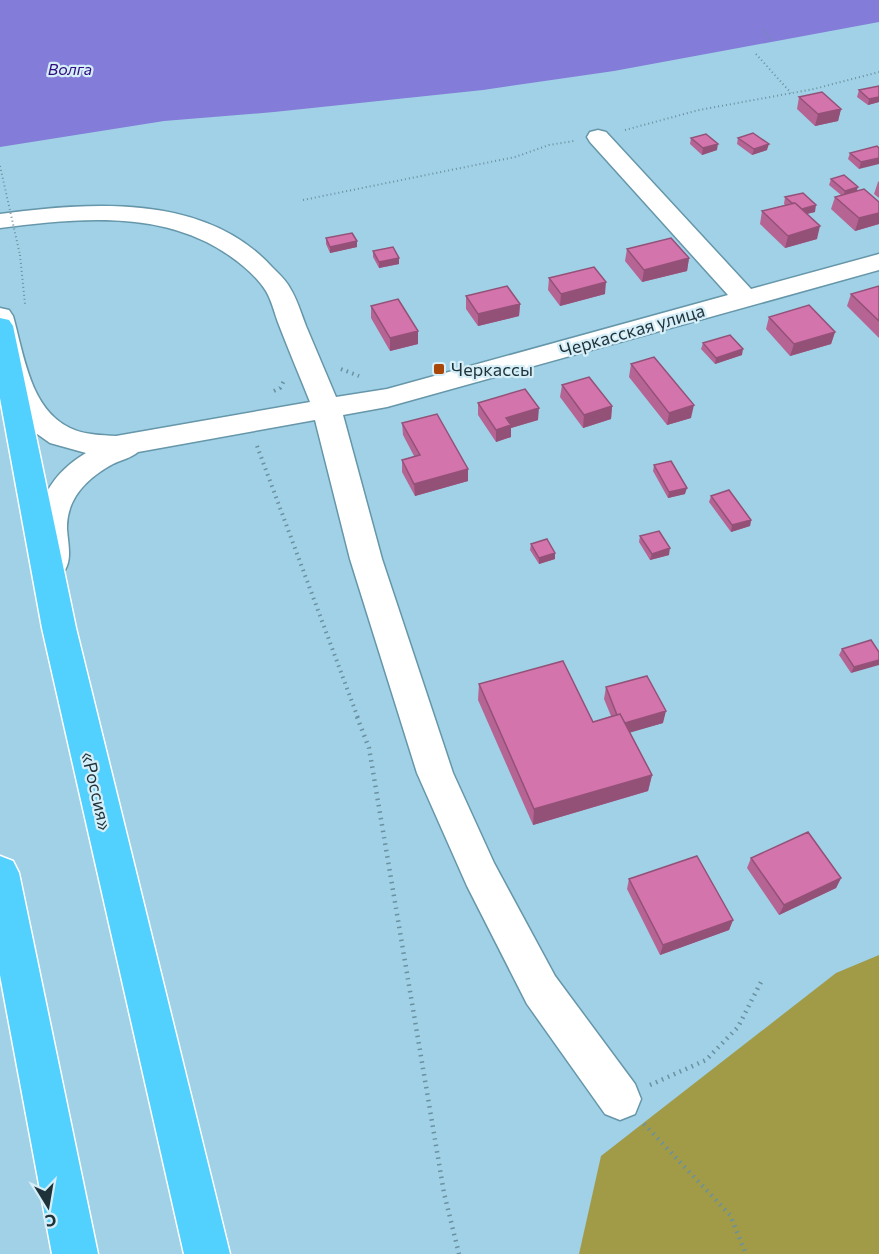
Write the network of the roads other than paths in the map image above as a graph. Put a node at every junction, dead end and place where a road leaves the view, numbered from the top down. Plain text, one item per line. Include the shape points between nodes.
1 (598, 137) dead end
2 (0, 221) edge
3 (879, 262) edge
4 (745, 298) junction
5 (9, 319) edge
6 (327, 410) junction
7 (137, 444) junction
8 (59, 628) junction
9 (0, 873) edge
10 (620, 1099) road end
11 (75, 1254) edge
12 (207, 1254) edge

1 - 4 street
2 - 6 street via 114,212 184,223 223,240 255,262 278,289
3 - 4 street, Черкасская улица
4 - 6 street, Черкасская улица via 387,398
5 - 7 street, Черкасская улица via 26,404 38,421 75,441 105,446
5 - 8 highway, «Россия»
6 - 7 street, Черкасская улица
6 - 10 street via 366,559 435,773 480,874 541,990
7 - 8 street, Черкасская улица via 90,464 69,482 56,504 52,527
8 - 12 highway, «Россия»
9 - 11 highway

